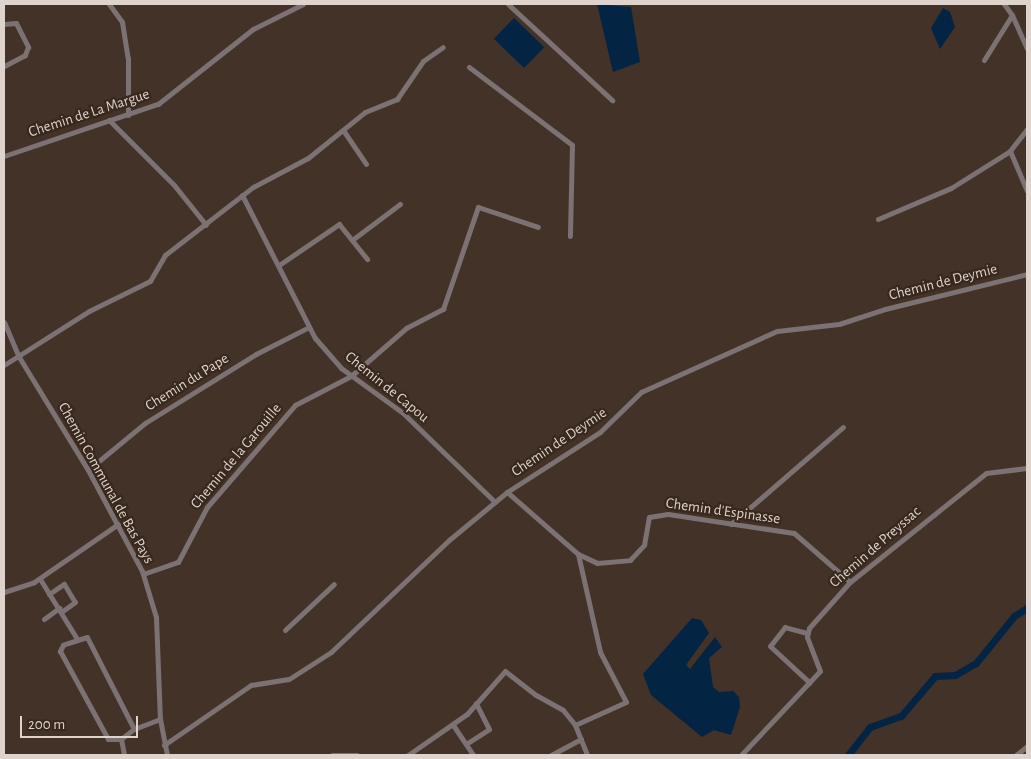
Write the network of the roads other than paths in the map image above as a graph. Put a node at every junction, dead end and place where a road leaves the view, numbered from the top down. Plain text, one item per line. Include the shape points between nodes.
1 (109, 4) edge
2 (303, 4) edge
3 (508, 4) edge
4 (1004, 4) edge
5 (1012, 15) junction
6 (4, 24) edge
7 (443, 47) dead end
8 (1027, 49) edge
9 (984, 60) dead end
10 (4, 66) edge
11 (469, 67) dead end
12 (612, 100) dead end
13 (128, 115) junction
14 (109, 120) junction
15 (1027, 128) edge
16 (343, 130) junction
17 (1010, 151) junction
18 (4, 156) edge
19 (366, 164) dead end
20 (1027, 191) edge
21 (242, 195) junction
22 (400, 204) dead end
23 (878, 219) dead end
24 (206, 225) junction
25 (538, 227) dead end
26 (570, 236) dead end
27 (352, 240) junction
28 (367, 259) dead end
29 (279, 265) junction
30 (1027, 274) edge
31 (4, 322) edge
32 (307, 328) junction
33 (19, 357) junction
34 (4, 365) edge
35 (351, 376) junction
36 (843, 427) dead end
37 (1027, 468) edge
38 (88, 470) junction
39 (507, 492) junction
40 (495, 502) junction
41 (118, 524) junction
42 (731, 524) junction
43 (578, 554) junction
44 (143, 574) junction
45 (40, 579) junction
46 (850, 582) junction
47 (334, 584) dead end
48 (4, 592) edge
49 (49, 594) junction
50 (60, 610) junction
51 (44, 619) dead end
52 (285, 630) dead end
53 (807, 633) junction
54 (77, 639) junction
55 (810, 683) junction
56 (476, 703) junction
57 (160, 719) junction
58 (453, 725) junction
59 (576, 725) junction
60 (134, 729) junction
61 (121, 739) junction
62 (581, 739) junction
63 (466, 744) junction
64 (164, 745) junction
65 (1027, 746) edge
66 (124, 755) edge
67 (167, 755) edge
68 (332, 755) edge
69 (348, 755) edge
70 (357, 755) edge
71 (408, 755) edge
72 (473, 755) edge
73 (551, 755) edge
74 (587, 755) edge
75 (741, 755) edge
76 (1016, 755) edge

1 - 13 street via 122,22 128,58
2 - 13 street, Chemin de La Margue via 252,29 182,89 158,104
3 - 12 street
4 - 5 street
5 - 8 street
5 - 9 street
6 - 10 street via 16,23 28,47 26,54
7 - 16 street via 423,61 398,99 365,112
11 - 26 street via 572,145
13 - 14 street, Chemin de La Margue
14 - 18 street, Chemin de La Margue
14 - 24 street via 174,185
15 - 17 street
16 - 19 street
16 - 21 street via 308,158
17 - 20 street
17 - 23 street via 951,188
21 - 24 street
21 - 29 street, Chemin de Capou
22 - 27 street
24 - 33 street via 164,255 150,282 90,311
25 - 35 street, Chemin de la Garouille via 478,207 443,309 406,328
27 - 28 street
27 - 29 street via 339,224
29 - 32 street, Chemin de Capou
30 - 39 street, Chemin de Deymie via 885,309 839,324 777,331 723,352 641,392 600,432
31 - 33 street, Chemin Communal de Bas Pays
32 - 35 street, Chemin de Capou
32 - 38 street, Chemin du Pape via 256,354 145,423
33 - 34 street
33 - 38 street, Chemin Communal de Bas Pays
35 - 40 street, Chemin de Capou via 403,413
35 - 44 street, Chemin de la Garouille via 295,406 207,507 178,562
36 - 42 street
37 - 46 street, Chemin de Preyssac via 986,473
38 - 41 street, Chemin Communal de Bas Pays
39 - 40 street, Chemin de Deymie
39 - 43 street
40 - 64 street, Chemin de Deymie via 449,540 331,652 288,679 251,684
41 - 44 street, Chemin Communal de Bas Pays
41 - 45 street
42 - 43 street, Chemin d'Espinasse via 652,515 644,546 630,560 597,563
42 - 46 street, Chemin d'Espinasse via 794,533
43 - 59 street via 600,652 626,702
44 - 57 street, Chemin Communal de Bas Pays via 156,617
45 - 48 street
45 - 49 street
46 - 53 street, Chemin de Preyssac
47 - 52 street
49 - 50 street
49 - 50 street via 64,584 75,602
50 - 51 street
50 - 54 street
53 - 55 street via 820,664 820,671
53 - 55 street via 785,627 770,646
54 - 60 street via 89,640
54 - 61 street via 63,645 60,651 108,739
55 - 75 street
56 - 58 street
56 - 59 street via 504,671 563,710
56 - 63 street via 489,729
57 - 60 street
57 - 64 street, Chemin Communal de Bas Pays
58 - 63 street
58 - 71 street
59 - 62 street
60 - 61 street
61 - 66 street
62 - 73 street
62 - 74 street
63 - 72 street
64 - 67 street, Chemin Communal de Bas Pays
65 - 76 street
68 - 69 street
69 - 70 street

